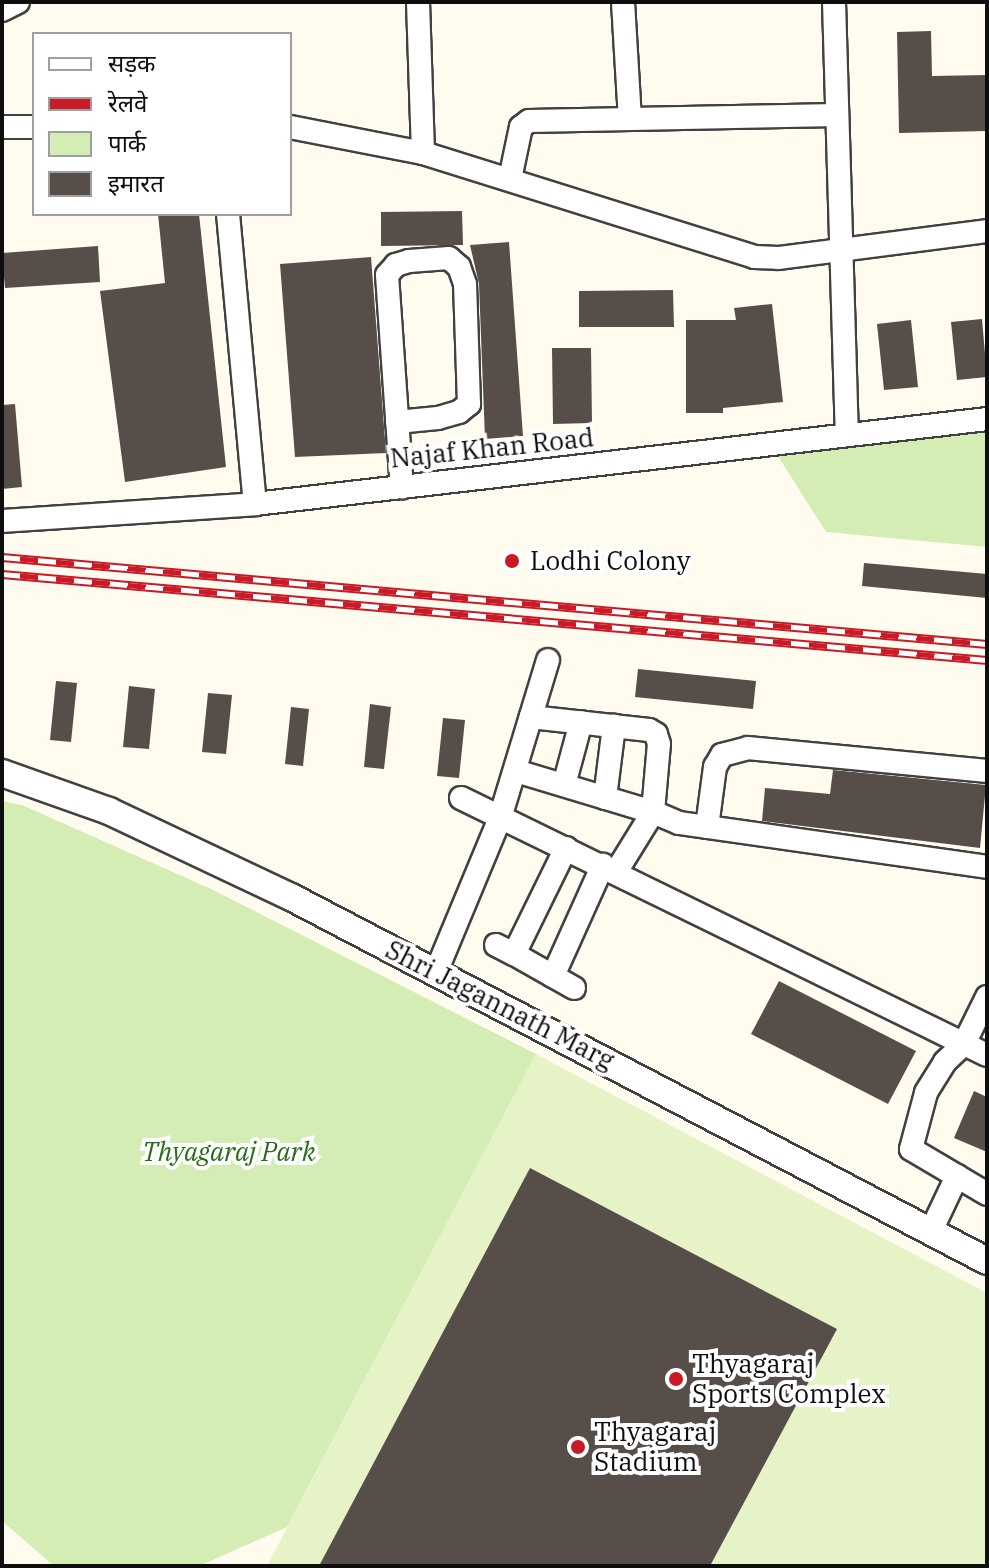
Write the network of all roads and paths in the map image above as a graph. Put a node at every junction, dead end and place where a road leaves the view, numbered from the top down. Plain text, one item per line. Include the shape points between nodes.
1 (18, 2) edge
2 (418, 2) edge
3 (623, 2) edge
4 (834, 2) edge
5 (2, 10) edge
6 (837, 115) junction
7 (630, 119) junction
8 (2, 127) edge
9 (32, 127) edge
10 (292, 127) edge
11 (423, 153) junction
12 (510, 179) junction
13 (228, 216) edge
14 (987, 231) edge
15 (841, 247) junction
16 (987, 419) edge
17 (397, 422) junction
18 (847, 435) junction
19 (402, 487) junction
20 (255, 504) junction
21 (2, 521) edge
22 (548, 660) dead end
23 (531, 717) junction
24 (581, 722) junction
25 (614, 726) junction
26 (516, 771) junction
27 (987, 771) edge
28 (2, 773) edge
29 (564, 785) junction
30 (461, 798) dead end
31 (605, 798) junction
32 (653, 812) junction
33 (500, 818) junction
34 (707, 827) junction
35 (566, 848) junction
36 (987, 867) edge
37 (610, 868) junction
38 (436, 972) junction
39 (553, 976) junction
40 (574, 988) dead end
41 (987, 997) edge
42 (964, 1044) junction
43 (987, 1055) edge
44 (957, 1176) junction
45 (987, 1194) edge
46 (931, 1231) junction
47 (987, 1261) edge

1 - 5 street
2 - 11 street
3 - 7 street
4 - 6 street
6 - 7 street
6 - 15 street
7 - 12 street via 523,122
8 - 9 street
10 - 11 street
11 - 12 street
12 - 15 street via 736,254 779,258
13 - 20 street
14 - 15 street
15 - 18 street
16 - 18 street, Najaf Khan Road
17 - 17 street via 387,275 409,261 449,258 465,284 469,404 438,418
17 - 19 street
18 - 19 street, Najaf Khan Road
19 - 20 street, Najaf Khan Road
20 - 21 street, Najaf Khan Road
22 - 23 street
23 - 24 street
23 - 26 street
24 - 25 street
24 - 29 street
25 - 31 street
25 - 32 street via 656,734
26 - 29 street
26 - 33 street
27 - 34 street via 748,748 722,755 715,767
28 - 38 street, Shri Jagannath Marg via 109,811
29 - 31 street
30 - 33 street
31 - 32 street
32 - 34 street
32 - 37 street
33 - 35 street
33 - 38 street
34 - 36 street
35 - 37 street
35 - 39 street via 505,950
37 - 39 street
37 - 42 street
38 - 46 street, Shri Jagannath Marg
39 - 40 street
41 - 42 street
42 - 43 street
42 - 44 street via 926,1093 911,1149
44 - 45 street
44 - 46 street
46 - 47 street, Shri Jagannath Marg

